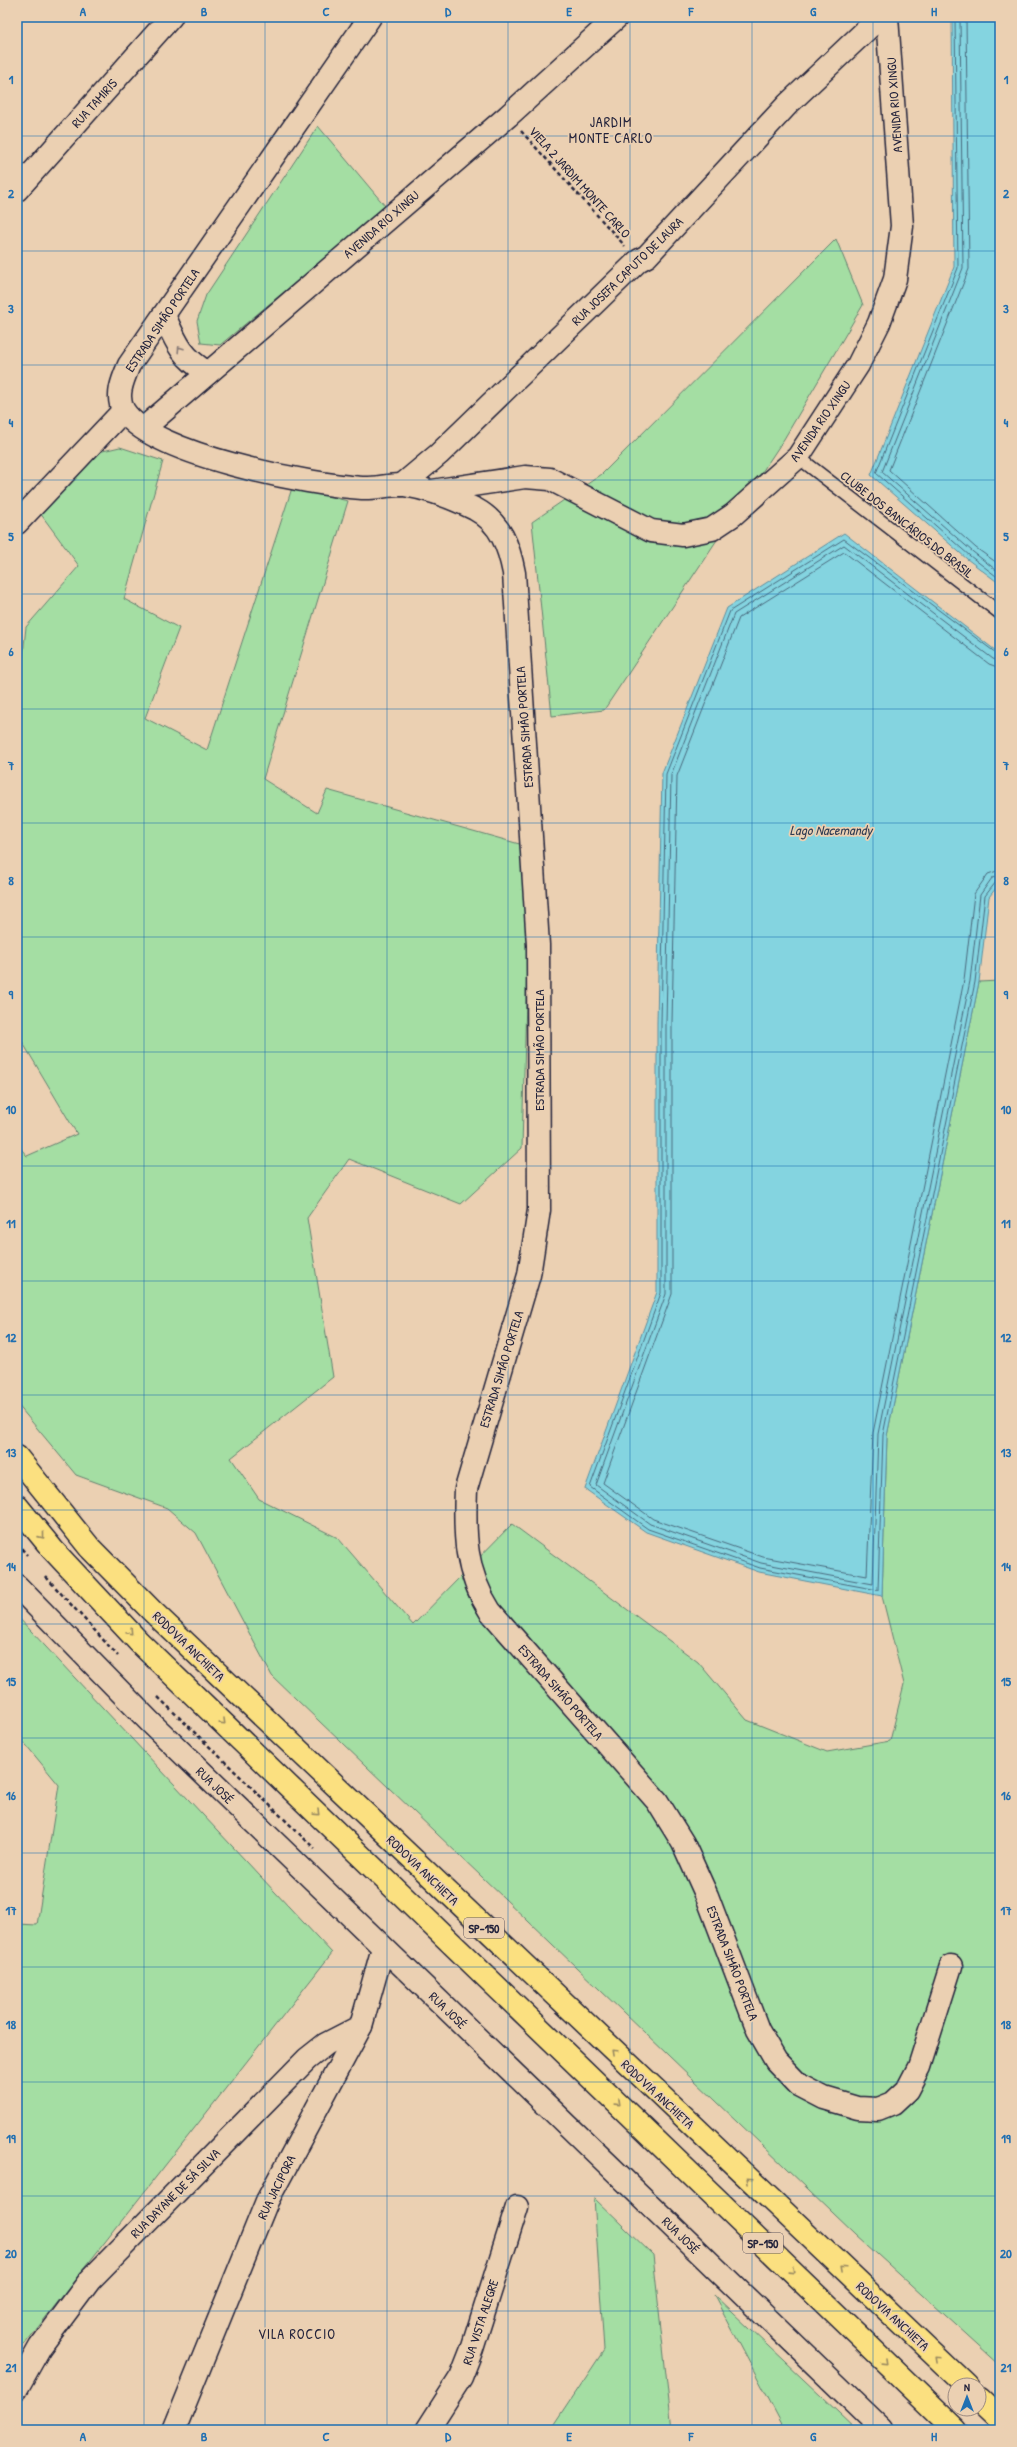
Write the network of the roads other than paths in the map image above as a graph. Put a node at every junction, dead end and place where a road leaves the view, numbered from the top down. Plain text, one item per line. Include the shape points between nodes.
1 (171, 17) edge
2 (370, 17) edge
3 (617, 17) edge
4 (880, 17) edge
5 (887, 17) edge
6 (17, 190) edge
7 (164, 315) junction
8 (208, 373) junction
9 (124, 411) junction
10 (144, 428) junction
11 (798, 457) junction
12 (402, 485) junction
13 (432, 491) junction
14 (17, 523) edge
15 (1000, 613) edge
16 (17, 1457) edge
17 (17, 1506) edge
18 (17, 1586) edge
19 (383, 1948) junction
20 (951, 1966) dead end
21 (361, 2026) junction
22 (517, 2207) dead end
23 (958, 2377) edge
24 (17, 2388) edge
25 (987, 2405) edge
26 (1000, 2417) edge
27 (174, 2430) edge
28 (427, 2430) edge
29 (883, 2430) edge
30 (956, 2430) edge

1 - 6 street, RUA TAMIRIS
2 - 7 street, ESTRADA SIMÃO PORTELA
3 - 8 street, AVENIDA RIO XINGU via 508,116
4 - 12 street, RUA JOSEFA CAPUTO DE LAURA via 788,104 647,256 638,261 439,454
5 - 11 street, AVENIDA RIO XINGU via 902,226 895,279 879,323 858,366
8 -> 7 street via 193,364 180,351
7 - 9 street, ESTRADA SIMÃO PORTELA via 129,365 121,384 120,398
8 - 10 street, AVENIDA RIO XINGU
9 - 10 street, ESTRADA SIMÃO PORTELA
9 - 14 street
10 - 12 street, ESTRADA SIMÃO PORTELA via 188,451 229,464 297,479 362,488
11 - 13 street, AVENIDA RIO XINGU via 733,515 712,529 683,535 651,531 550,479 525,477
11 - 15 lane, CLUBE DOS BANCÁRIOS DO BRASIL
12 - 13 street, ESTRADA SIMÃO PORTELA
13 - 20 street, ESTRADA SIMÃO PORTELA via 476,510 496,526 508,546 514,573 538,945 539,1216 529,1276 466,1489 465,1513 471,1572 478,1593 490,1611 657,1801 683,1843 707,1896 758,2030 776,2061 799,2085 824,2098 858,2108 878,2109 893,2103 907,2090 919,2067
23 -> 16 highway, RODOVIA ANCHIETA / SP-150 via 152,1611 90,1548
17 -> 30 highway, SP-150 via 53,1550 139,1642
18 - 19 street, RUA JOSÉ via 150,1722
19 - 21 street, RUA JACIPORA
19 - 29 street, RUA JOSÉ
21 - 24 street, RUA DAYANE DE SÁ SILVA via 326,2044 307,2059 123,2245 64,2312 40,2347
21 - 27 street, RUA JACIPORA via 267,2201
22 - 28 street, RUA VISTA ALEGRE via 472,2350 461,2377
25 - 26 highway

